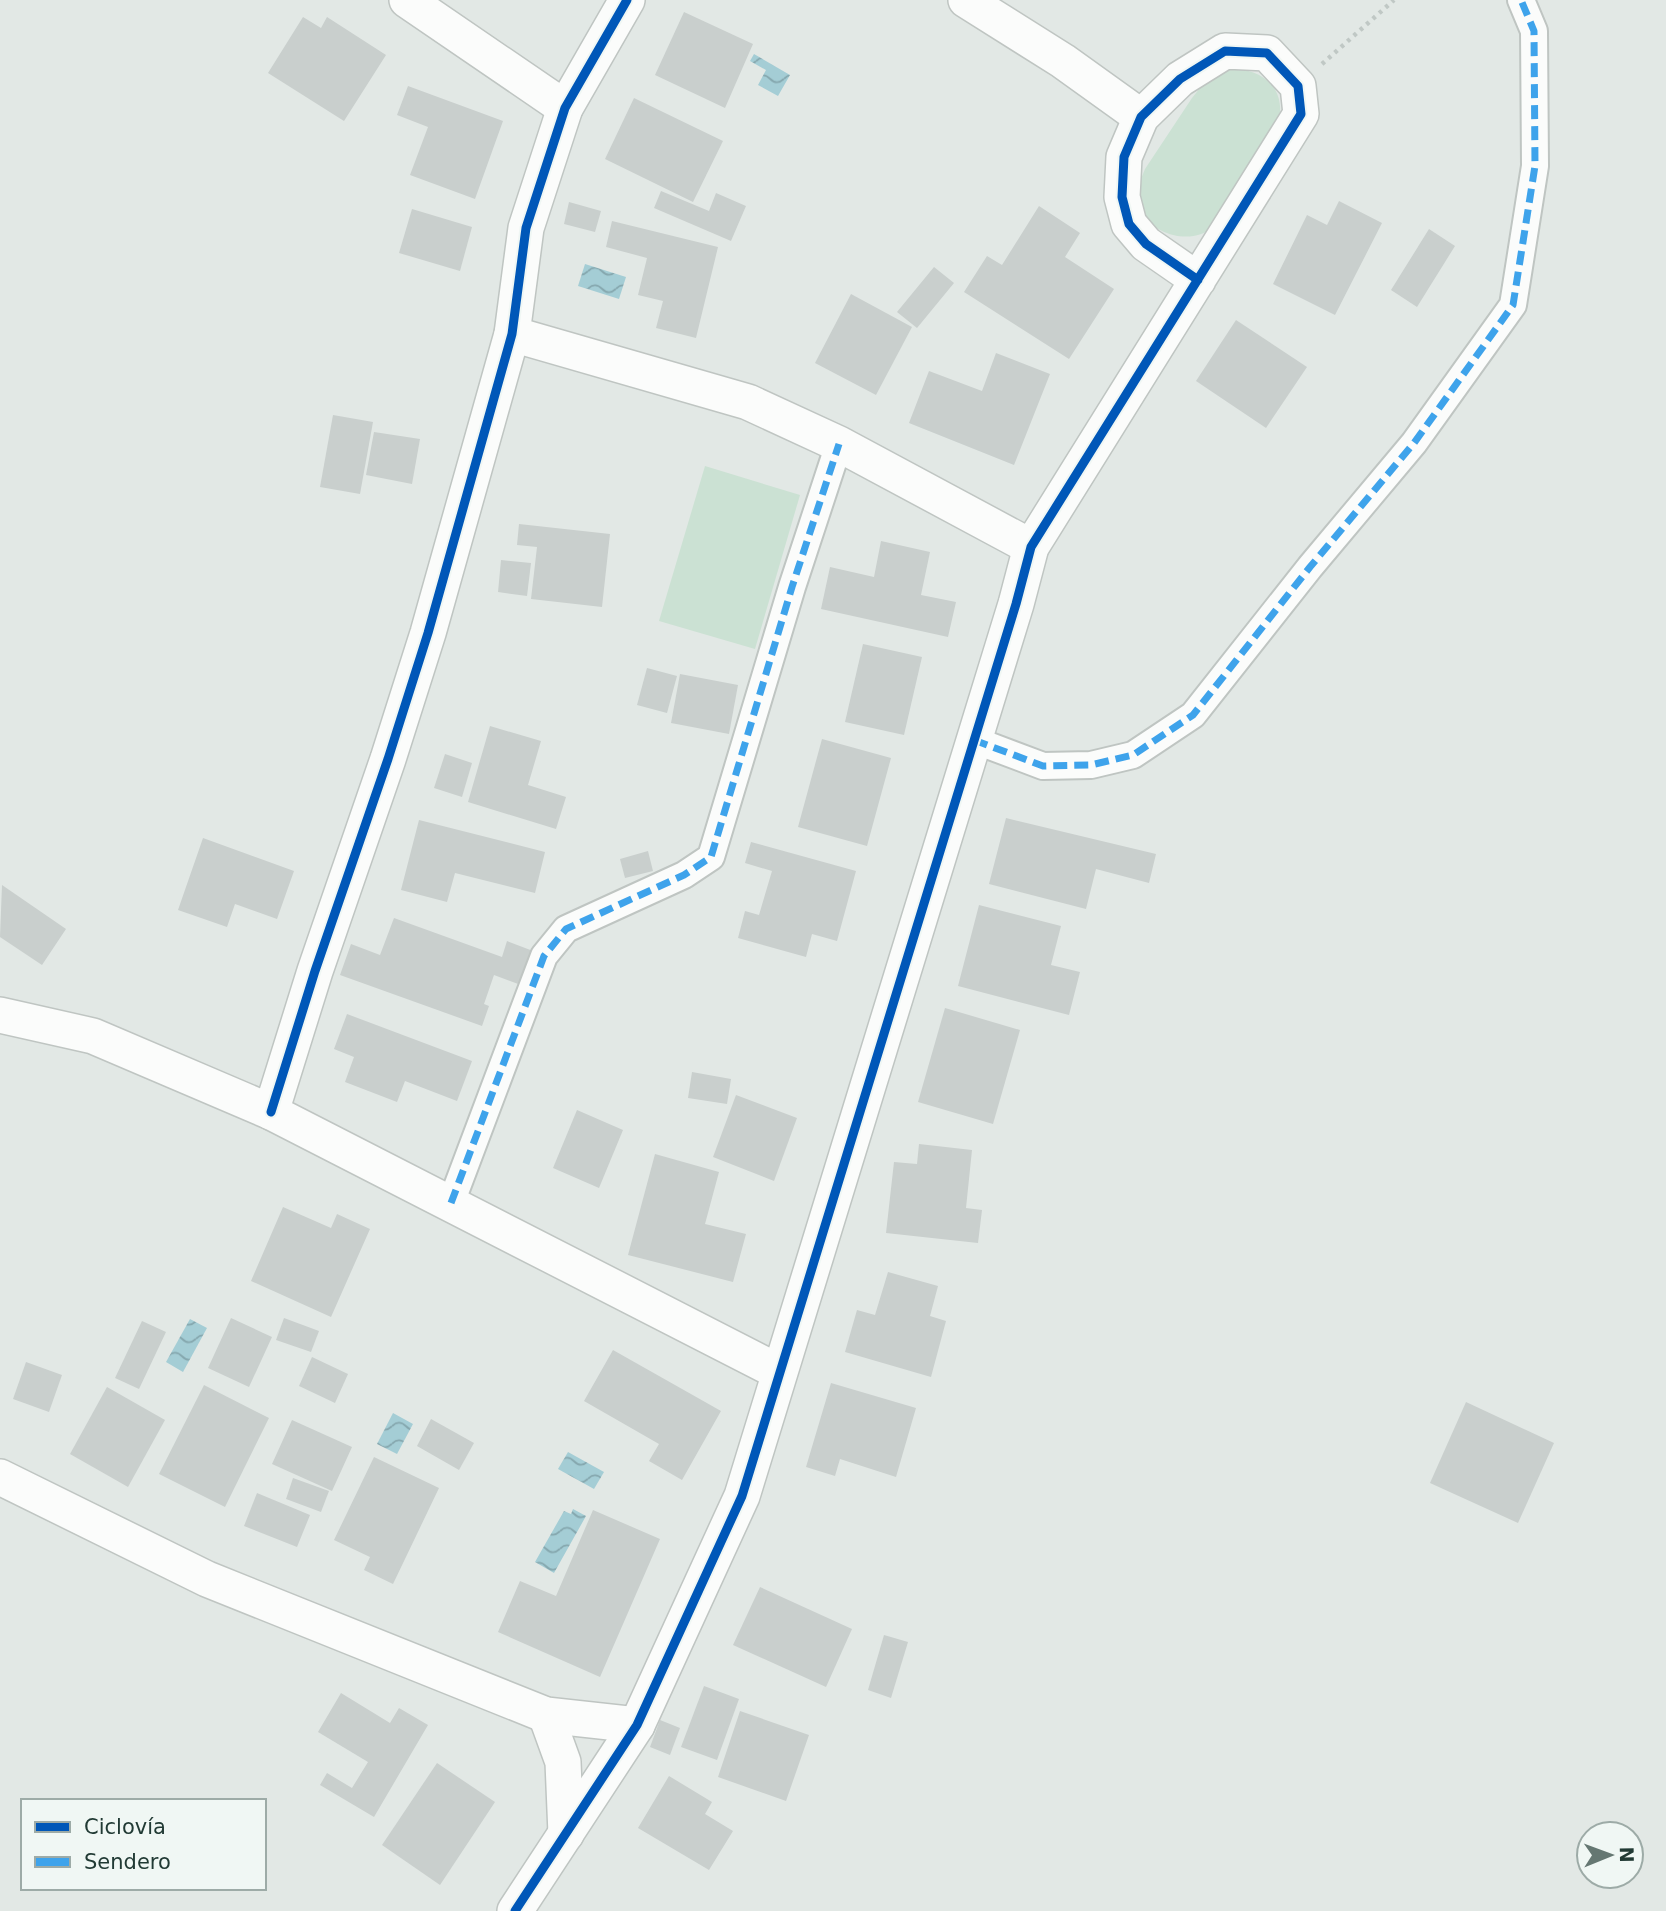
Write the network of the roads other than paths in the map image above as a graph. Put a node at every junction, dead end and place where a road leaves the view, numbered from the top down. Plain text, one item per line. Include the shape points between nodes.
1 (407, 0) edge
2 (627, 0) edge
3 (966, 0) edge
4 (1521, 0) edge
5 (565, 108) junction
6 (1141, 117) junction
7 (1198, 281) junction
8 (512, 334) junction
9 (839, 444) junction
10 (1031, 547) junction
11 (974, 740) junction
12 (0, 1015) edge
13 (271, 1112) junction
14 (451, 1203) junction
15 (779, 1372) junction
16 (0, 1477) edge
17 (546, 1715) junction
18 (637, 1725) junction
19 (566, 1834) junction
20 (515, 1911) edge

1 - 5 street
2 - 5 street
3 - 6 street
4 - 11 street via 1534,31 1535,166 1513,305 1414,443 1193,715 1133,755 1091,765 1043,765
5 - 8 street via 526,228
6 - 7 street via 1124,157 1122,197 1129,224 1146,244
6 - 7 street via 1180,79 1226,51 1267,53 1298,86 1301,114
7 - 10 street
8 - 9 street via 748,402
8 - 13 street via 428,633
9 - 10 street
9 - 14 street via 711,858 566,929 544,956
10 - 11 street
11 - 15 street
12 - 13 street via 93,1036
13 - 14 street
14 - 15 street
15 - 18 street via 742,1496
16 - 17 street via 207,1578
17 - 18 street
17 - 19 street via 563,1762
18 - 19 street
19 - 20 street

